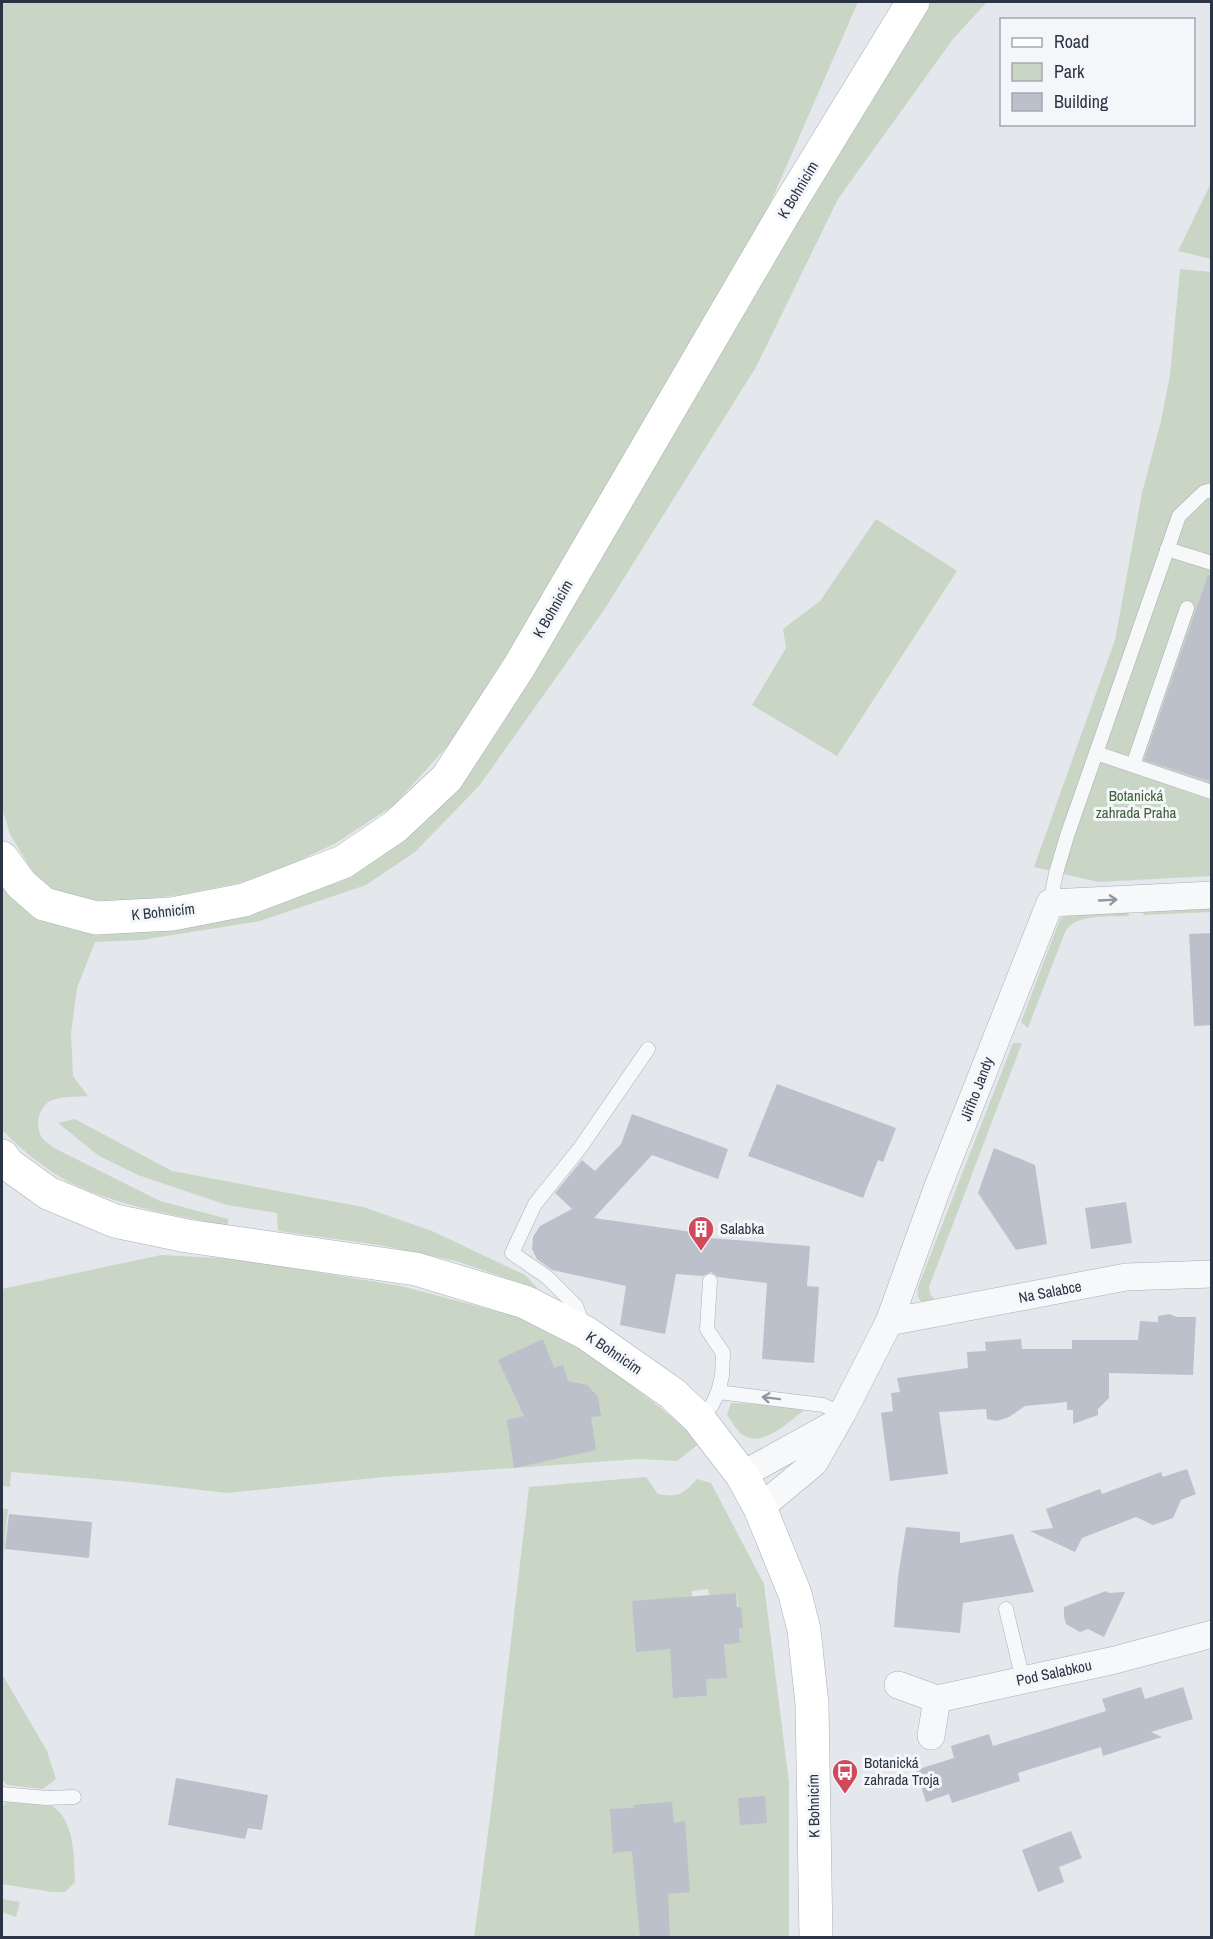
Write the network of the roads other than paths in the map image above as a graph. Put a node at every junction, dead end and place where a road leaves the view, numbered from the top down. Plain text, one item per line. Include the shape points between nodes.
1 (913, 2) edge
2 (1212, 490) edge
3 (1167, 549) junction
4 (1212, 563) edge
5 (1187, 608) dead end
6 (1096, 753) junction
7 (1133, 765) junction
8 (1212, 792) edge
9 (2, 858) edge
10 (1212, 895) edge
11 (1050, 903) junction
12 (648, 1049) dead end
13 (2, 1156) edge
14 (1212, 1274) edge
15 (710, 1281) dead end
16 (889, 1322) junction
17 (586, 1333) junction
18 (718, 1392) junction
19 (834, 1414) junction
20 (698, 1418) junction
21 (742, 1475) junction
22 (760, 1508) junction
23 (1006, 1609) dead end
24 (1212, 1634) edge
25 (1023, 1680) junction
26 (897, 1685) dead end
27 (937, 1699) junction
28 (931, 1736) dead end
29 (2, 1794) edge
30 (74, 1797) dead end
31 (816, 1938) edge

1 - 9 street, K Bohnicím via 787,208 519,667 447,778 396,826 343,862 244,900 182,912 96,918 44,904 21,884
2 - 3 lane via 1204,492 1179,516
3 - 4 lane
3 - 6 lane
5 - 7 lane
6 - 7 lane
6 - 11 lane
7 - 8 lane
11 -> 10 street
11 - 16 street, Jiřího Jandy
12 - 17 lane via 580,1148 535,1204 512,1253 547,1277 576,1306
13 - 17 street, K Bohnicím via 48,1193 115,1221 187,1236 416,1269 525,1302
14 - 16 street, Na Salabce via 1126,1277
15 - 18 lane via 706,1329 723,1353
16 - 19 street, Jiřího Jandy
17 - 20 street, K Bohnicím via 673,1394
19 -> 18 lane
18 - 20 lane via 712,1405
19 - 21 street
19 - 22 street, Jiřího Jandy via 817,1470
20 - 21 street, K Bohnicím
21 - 22 street, K Bohnicím
22 - 31 street, K Bohnicím via 795,1594 804,1630 812,1704
23 - 25 lane
24 - 25 street, Pod Salabkou
25 - 27 street, Pod Salabkou
26 - 27 street
27 - 28 street
29 - 30 lane

